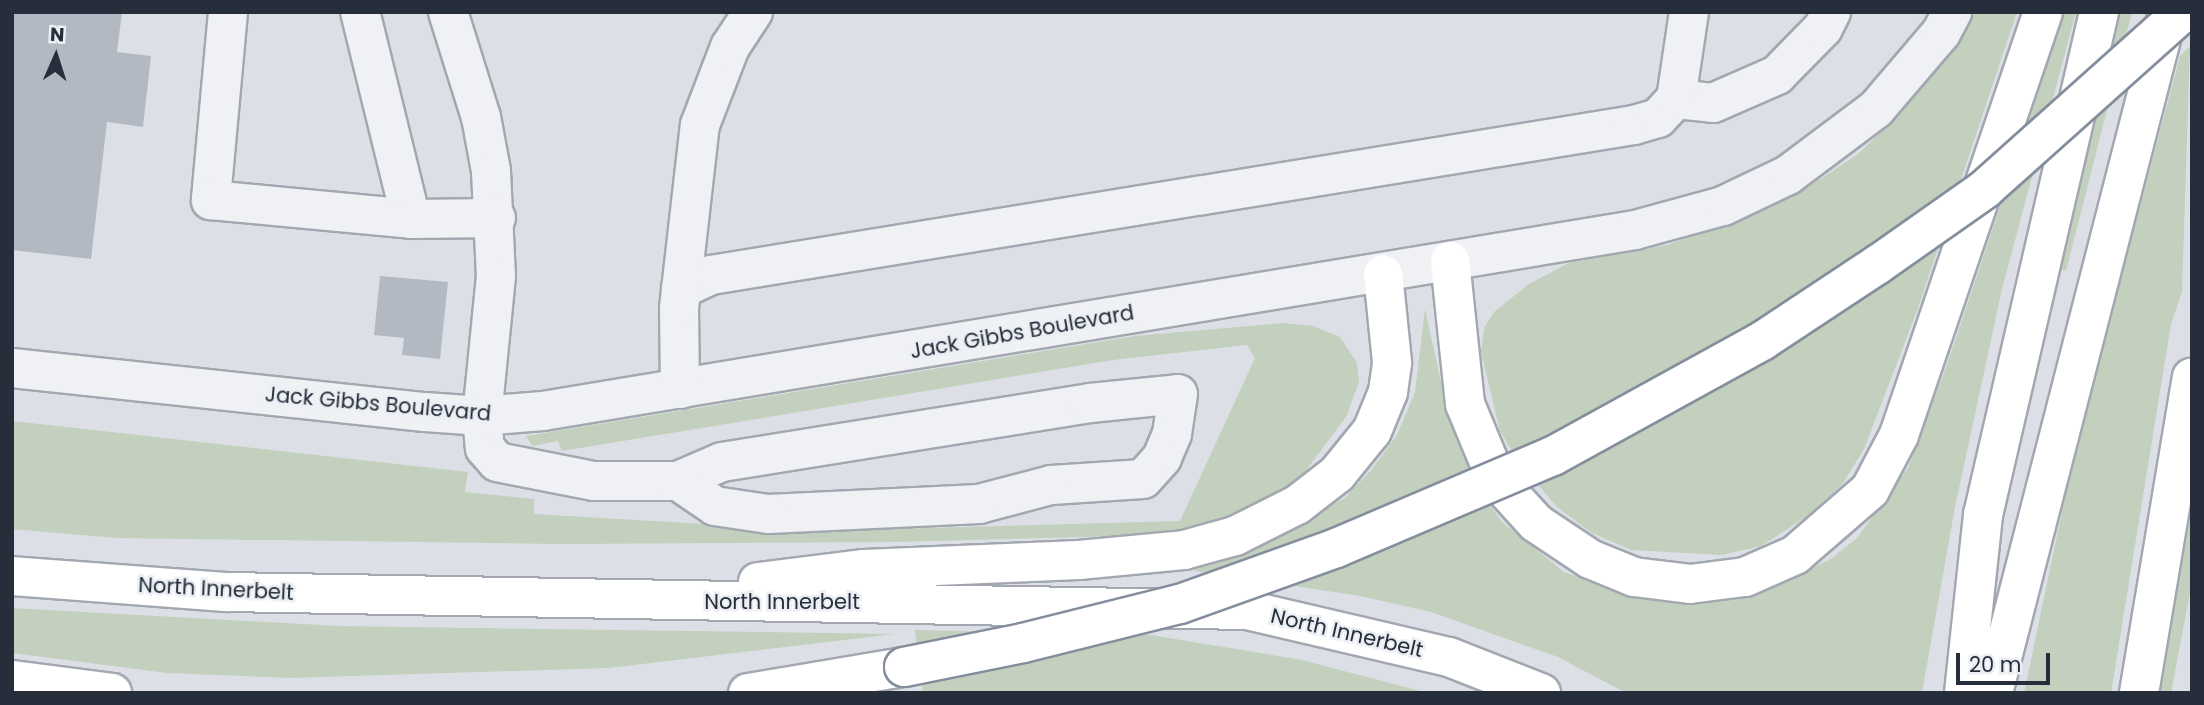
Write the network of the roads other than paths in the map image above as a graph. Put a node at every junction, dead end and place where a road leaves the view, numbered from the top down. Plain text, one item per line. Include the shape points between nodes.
1 (228, 12) edge
2 (360, 12) edge
3 (448, 12) edge
4 (753, 12) edge
5 (1689, 12) edge
6 (1831, 12) edge
7 (1952, 12) edge
8 (2043, 12) edge
9 (2099, 12) edge
10 (2168, 12) edge
11 (2183, 12) edge
12 (1676, 99) junction
13 (496, 218) junction
14 (411, 219) junction
15 (1450, 261) junction
16 (1383, 274) junction
17 (681, 289) junction
18 (12, 368) edge
19 (2192, 377) edge
20 (680, 389) junction
21 (482, 416) junction
22 (678, 481) junction
23 (12, 576) edge
24 (606, 600) junction
25 (12, 680) edge
26 (112, 693) edge
27 (748, 693) edge
28 (1541, 693) edge
29 (1964, 693) edge
30 (1993, 693) edge
31 (2139, 693) edge

1 - 14 street via 211,200
2 - 14 street
3 - 13 street via 481,117
4 - 17 street via 730,47 700,125
5 - 12 street
6 - 12 street via 1816,36 1777,75 1713,103
7 - 15 street, Jack Gibbs Boulevard via 1941,33 1876,109 1788,175 1723,206 1679,219
8 - 15 highway via 1899,435 1870,490 1795,555 1745,577 1690,584 1634,577 1590,559 1536,523 1496,479 1465,404
9 - 29 highway via 1983,515
10 - 30 highway
11 - 27 highway, bridge via 1985,189 1762,341 1553,456 1336,548 1180,604 1023,643
12 - 17 street via 1658,118 1634,125 711,275
13 - 14 street
13 - 21 street via 496,276
15 - 16 street, Jack Gibbs Boulevard
16 - 20 street, Jack Gibbs Boulevard
16 - 24 highway via 1392,362 1388,392 1372,430 1337,474 1297,505 1235,536 1184,550 1079,560 864,569
17 - 20 street
18 - 21 street, Jack Gibbs Boulevard
19 - 31 highway
20 - 21 street, Jack Gibbs Boulevard
21 - 22 street via 485,448 497,462 594,481
22 - 22 street via 715,506 768,514 979,504 1051,485 1143,479 1162,457 1172,434 1178,394 1090,403 722,462
23 - 24 highway, North Innerbelt via 226,592
24 - 28 highway, North Innerbelt via 1247,610 1450,657
25 - 26 highway

